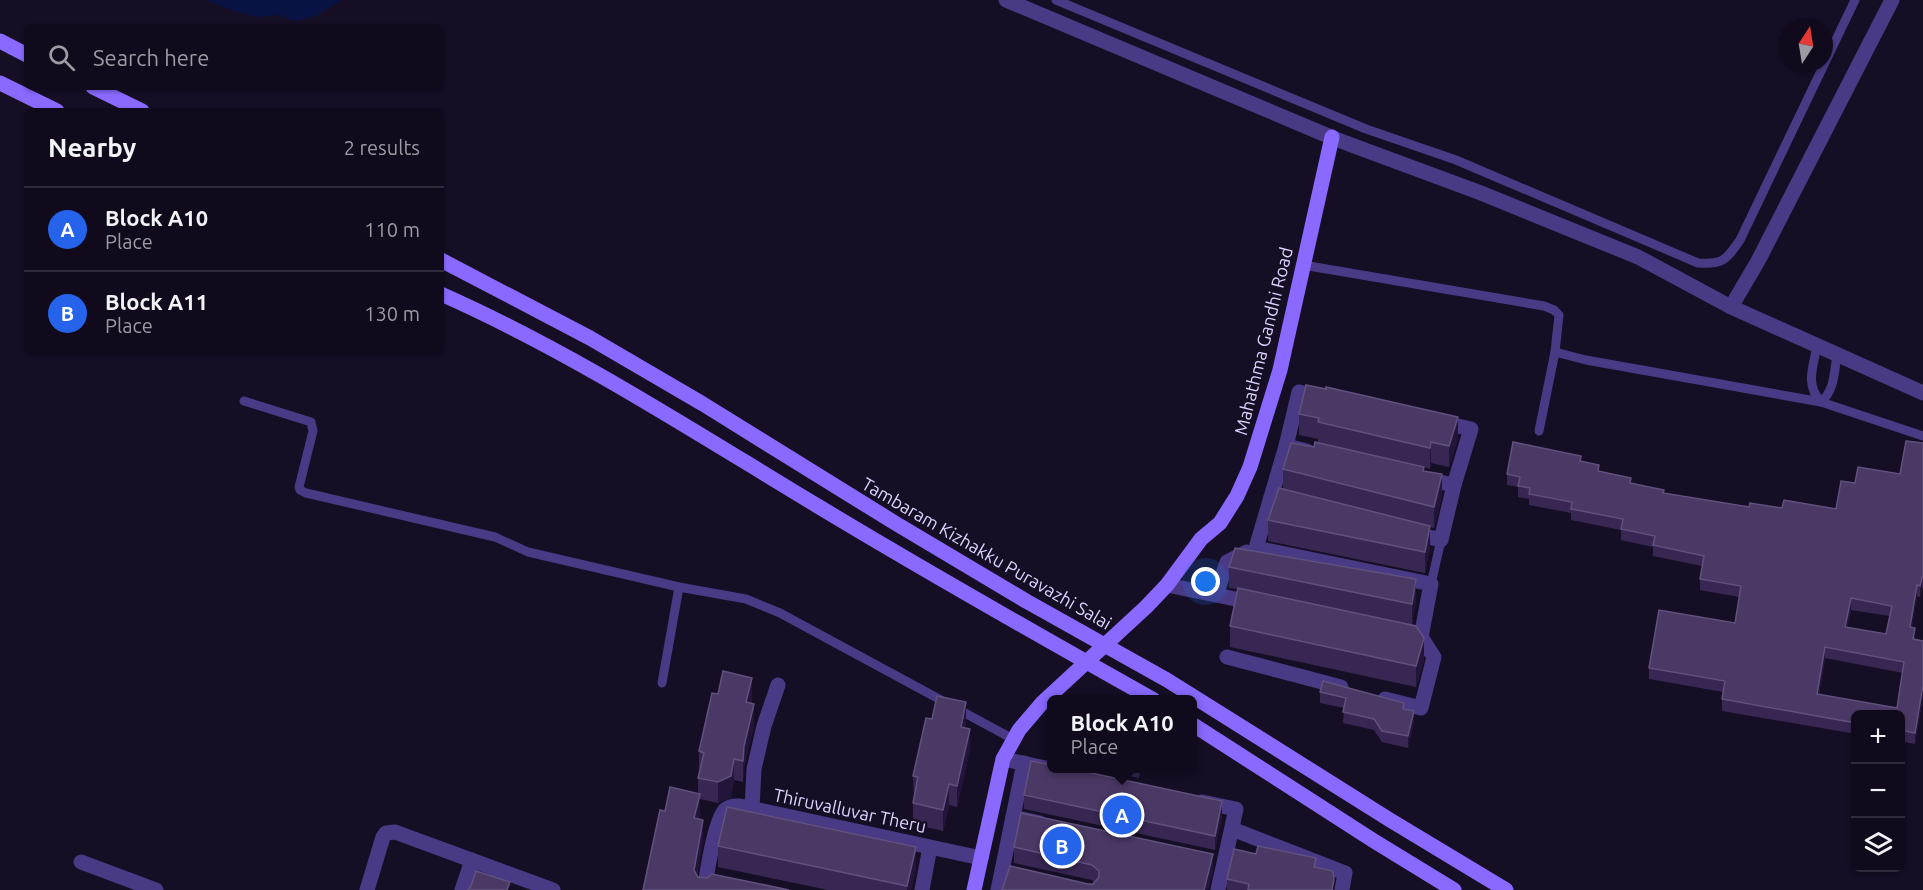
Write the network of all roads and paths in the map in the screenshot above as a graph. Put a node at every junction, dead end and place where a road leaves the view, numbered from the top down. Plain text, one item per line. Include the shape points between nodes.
1 (1006, 0) edge
2 (1056, 0) edge
3 (1855, 0) edge
4 (1892, 0) edge
5 (0, 41) edge
6 (24, 53) edge
7 (0, 83) edge
8 (99, 90) edge
9 (51, 108) edge
10 (136, 108) edge
11 (1332, 137) junction
12 (444, 262) edge
13 (1304, 265) junction
14 (444, 295) edge
15 (1731, 307) junction
16 (1817, 346) junction
17 (1555, 352) junction
18 (1837, 355) junction
19 (1923, 393) edge
20 (1333, 399) edge
21 (244, 401) dead end
22 (1821, 402) junction
23 (1425, 419) edge
24 (1539, 431) dead end
25 (1923, 436) edge
26 (1286, 446) junction
27 (1320, 454) edge
28 (1409, 475) edge
29 (1454, 485) junction
30 (1271, 497) junction
31 (1305, 506) edge
32 (1396, 529) edge
33 (1441, 540) junction
34 (1256, 548) junction
35 (1431, 584) junction
36 (1167, 585) junction
37 (680, 587) junction
38 (1216, 595) junction
39 (1273, 607) edge
40 (1387, 630) edge
41 (1421, 637) junction
42 (1106, 645) junction
43 (1227, 657) dead end
44 (1087, 662) junction
45 (662, 683) dead end
46 (778, 685) dead end
47 (1352, 690) edge
48 (1051, 695) edge
49 (1147, 695) edge
50 (1191, 695) edge
51 (1375, 696) edge
52 (1047, 698) edge
53 (1197, 698) edge
54 (1197, 726) edge
55 (1013, 739) junction
56 (1003, 759) junction
57 (1024, 763) junction
58 (1047, 768) edge
59 (1191, 800) edge
60 (752, 808) junction
61 (1013, 818) junction
62 (1060, 827) edge
63 (1232, 829) junction
64 (930, 847) junction
65 (981, 858) junction
66 (472, 860) junction
67 (81, 862) dead end
68 (156, 890) edge
69 (367, 890) edge
70 (462, 890) edge
71 (553, 890) edge
72 (704, 890) edge
73 (922, 890) edge
74 (974, 890) edge
75 (998, 890) edge
76 (1218, 890) edge
77 (1342, 890) edge
78 (1454, 890) edge
79 (1506, 890) edge

1 - 11 street
2 - 3 lane via 1366,129 1475,168 1698,263 1715,264 1727,258 1740,240
4 - 15 street
5 - 6 main road
7 - 9 main road
8 - 10 main road
11 - 13 main road, Mahathma Gandhi Road
11 - 15 street via 1638,257
12 - 42 main road, Tambaram Kizhakku Puravazhi Salai via 590,338 895,523
13 - 17 lane via 1544,306 1558,315
13 - 36 main road, Mahathma Gandhi Road via 1277,380 1246,477 1228,513 1201,539
14 - 44 main road via 614,384
15 - 16 street
16 - 18 street
16 - 22 lane via 1811,384
17 - 22 lane
17 - 24 lane
18 - 19 street
18 - 22 lane via 1832,386
20 - 26 street via 1299,392
21 - 37 lane via 311,422 313,431 299,487 306,493 495,537 528,552
22 - 25 lane
23 - 29 street via 1471,429
26 - 27 street
26 - 30 street
28 - 29 street
29 - 33 street
30 - 31 street
30 - 34 street
32 - 33 street
33 - 35 lane
34 - 35 street
34 - 38 street via 1227,562
35 - 41 street
36 - 38 street
36 - 42 main road, Mahathma Gandhi Road
37 - 45 lane
37 - 55 lane via 746,599 780,613
38 - 39 street
40 - 41 street
41 - 51 street via 1434,657 1421,708
42 - 44 main road, Mahathma Gandhi Road
42 - 50 main road, Tambaram Kizhakku Puravazhi Salai
43 - 47 street
44 - 48 main road, Mahathma Gandhi Road
44 - 49 main road
46 - 60 street via 754,769
52 - 55 main road, Mahathma Gandhi Road
53 - 79 main road, Tambaram Kizhakku Puravazhi Salai
54 - 78 main road
55 - 56 main road, Mahathma Gandhi Road
56 - 57 street
56 - 65 main road, Mahathma Gandhi Road
57 - 58 street
57 - 61 street
59 - 63 street via 1236,809
60 - 64 street, Thiruvalluvar Theru
60 - 72 street, Thiruvalluvar Theru via 725,809 718,822
61 - 62 street
61 - 75 street via 1008,872
63 - 76 street via 1218,861
63 - 77 street via 1345,873
64 - 65 street, Thiruvalluvar Theru
64 - 73 street
65 - 74 main road, Mahathma Gandhi Road
66 - 69 street via 395,832 386,833
66 - 70 street
66 - 71 street
67 - 68 street

